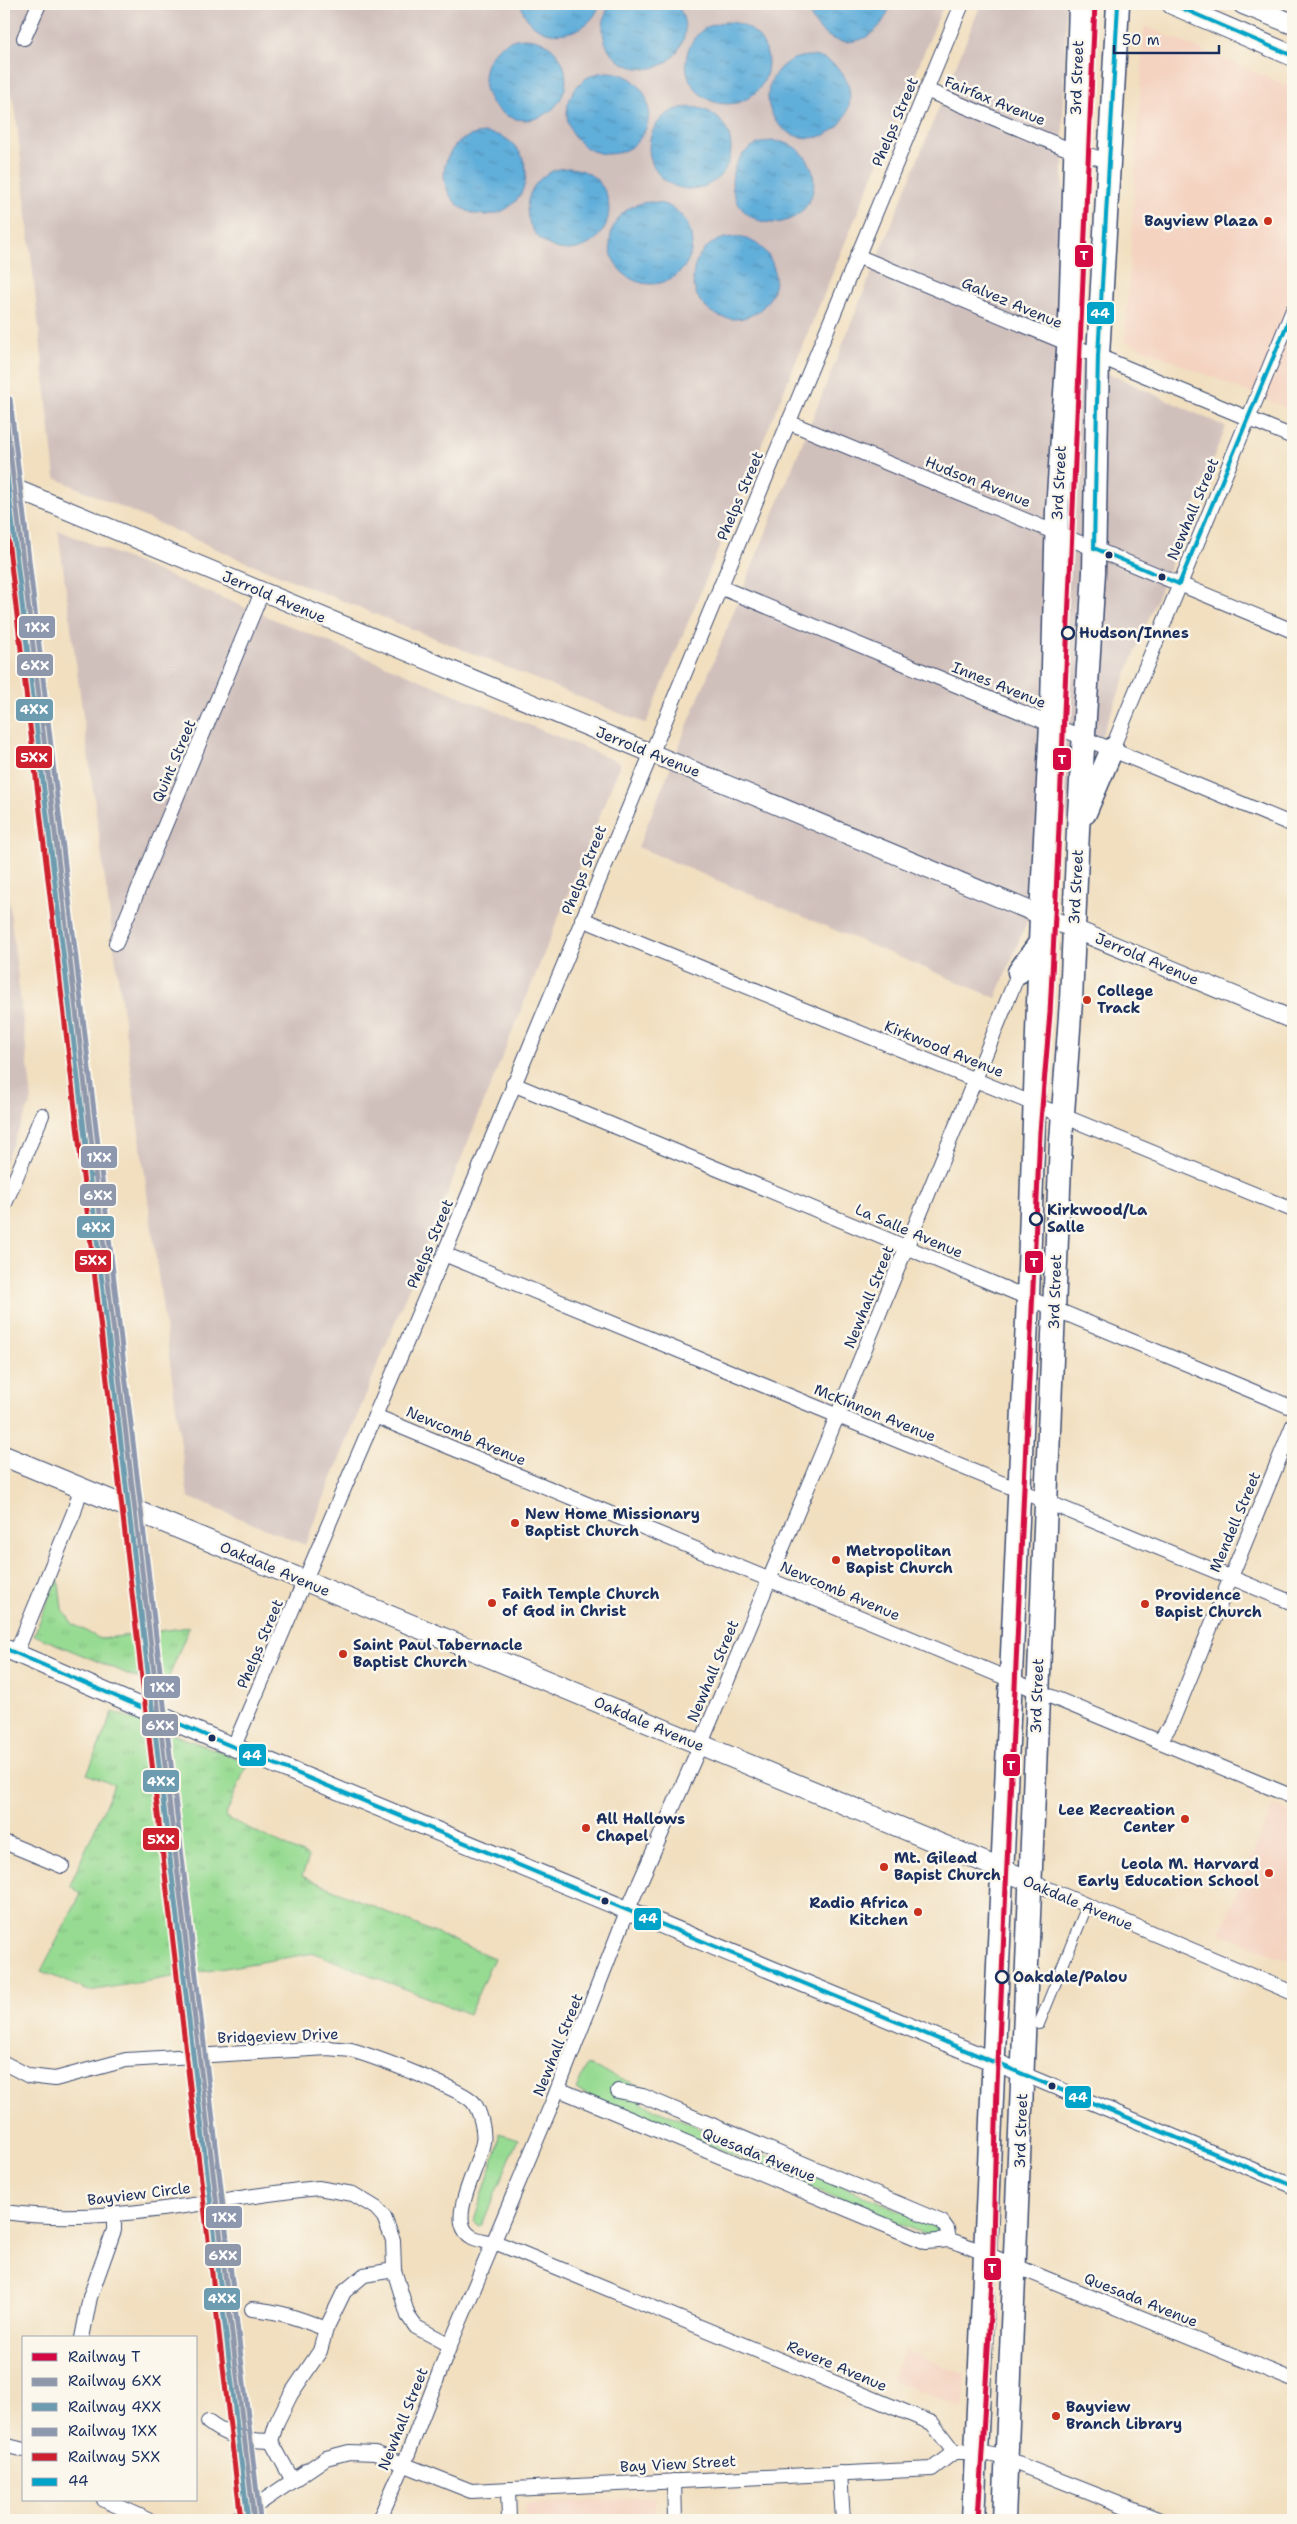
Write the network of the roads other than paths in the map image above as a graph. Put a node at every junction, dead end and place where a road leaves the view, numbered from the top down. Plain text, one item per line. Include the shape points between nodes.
1 (39, 4) edge
2 (962, 4) edge
3 (1080, 4) edge
4 (1118, 4) edge
5 (1172, 4) edge
6 (1242, 4) edge
7 (1293, 24) edge
8 (24, 38) dead end
9 (1293, 56) edge
10 (926, 90) junction
11 (1074, 150) junction
12 (1108, 161) junction
13 (857, 256) junction
14 (1293, 310) edge
15 (1068, 344) junction
16 (1098, 356) junction
17 (1248, 418) junction
18 (788, 422) junction
19 (1293, 437) edge
20 (4, 484) edge
21 (1057, 533) junction
22 (1094, 548) junction
23 (1179, 584) junction
24 (720, 586) junction
25 (262, 592) junction
26 (1293, 631) edge
27 (1050, 724) junction
28 (1085, 738) junction
29 (1112, 749) junction
30 (651, 753) junction
31 (1293, 825) edge
32 (1078, 830) junction
33 (1041, 915) junction
34 (582, 919) junction
35 (1074, 928) junction
36 (1041, 941) junction
37 (116, 943) dead end
38 (1019, 972) joint
39 (1293, 1020) edge
40 (974, 1079) junction
41 (513, 1084) junction
42 (1034, 1104) junction
43 (42, 1115) dead end
44 (1063, 1116) junction
45 (4, 1206) edge
46 (1293, 1210) edge
47 (907, 1247) junction
48 (444, 1254) junction
49 (1028, 1298) junction
50 (1055, 1309) junction
51 (1293, 1408) edge
52 (838, 1415) junction
53 (375, 1416) junction
54 (1293, 1425) edge
55 (4, 1456) edge
56 (81, 1488) junction
57 (1019, 1490) junction
58 (1045, 1500) junction
59 (1230, 1576) junction
60 (769, 1580) junction
61 (304, 1581) junction
62 (1293, 1603) edge
63 (10, 1651) edge
64 (1012, 1680) junction
65 (1037, 1691) junction
66 (1160, 1741) junction
67 (234, 1746) junction
68 (700, 1746) junction
69 (1293, 1797) edge
70 (4, 1842) edge
71 (62, 1866) dead end
72 (1003, 1870) junction
73 (1032, 1882) junction
74 (1087, 1906) junction
75 (628, 1909) junction
76 (1293, 1993) edge
77 (1039, 2024) dead end
78 (993, 2061) junction
79 (4, 2064) edge
80 (1023, 2074) junction
81 (558, 2089) junction
82 (618, 2091) dead end
83 (1293, 2186) edge
84 (4, 2212) edge
85 (114, 2214) junction
86 (949, 2240) junction
87 (493, 2242) junction
88 (986, 2254) junction
89 (1014, 2265) junction
90 (394, 2270) junction
91 (252, 2309) dead end
92 (326, 2328) junction
93 (82, 2336) edge
94 (450, 2345) junction
95 (1293, 2380) edge
96 (208, 2422) dead end
97 (271, 2441) junction
98 (4, 2445) edge
99 (22, 2450) edge
100 (954, 2452) junction
101 (976, 2452) junction
102 (1006, 2459) junction
103 (404, 2464) junction
104 (840, 2473) junction
105 (293, 2480) junction
106 (674, 2481) junction
107 (508, 2489) junction
108 (108, 2502) edge
109 (149, 2520) edge
110 (235, 2520) edge
111 (379, 2520) edge
112 (509, 2520) edge
113 (675, 2520) edge
114 (843, 2520) edge
115 (973, 2520) edge
116 (1004, 2520) edge
117 (1160, 2520) edge

1 - 8 street
2 - 10 street, Phelps Street
3 - 11 main road, 3rd Street
4 - 12 main road, 3rd Street
5 - 9 main road
6 - 7 main road
10 - 11 street, Fairfax Avenue
10 - 13 street, Phelps Street
11 - 12 street, Fairfax Avenue
11 - 15 main road, 3rd Street via 1074,232
12 - 16 main road, 3rd Street
13 - 15 street, Galvez Avenue
13 - 18 street, Phelps Street
14 - 17 street, Newhall Street
15 - 16 street, Galvez Avenue
15 - 21 main road, 3rd Street
16 - 17 street, Galvez Avenue
16 - 22 main road, 3rd Street
17 - 19 street, Galvez Avenue
17 - 23 street, Newhall Street
18 - 21 street, Hudson Avenue
18 - 24 street, Phelps Street
20 - 25 street, Jerrold Avenue
21 - 22 street, Hudson Avenue
21 - 27 main road, 3rd Street
22 - 23 street, Hudson Avenue
22 - 28 main road, 3rd Street
23 - 26 street, Hudson Avenue
23 - 29 street, Newhall Street
24 - 27 street, Innes Avenue
24 - 30 street, Phelps Street
25 - 30 street, Jerrold Avenue
25 - 37 street, Quint Street
27 - 28 street, Innes Avenue
27 - 33 main road, 3rd Street
28 - 29 street, Innes Avenue
28 - 32 main road, 3rd Street
29 - 31 street, Innes Avenue
29 - 32 main road
30 - 33 street, Jerrold Avenue
30 - 34 street, Phelps Street
32 - 35 main road, 3rd Street
33 - 35 street, Jerrold Avenue
33 - 36 main road, 3rd Street
34 - 40 street, Kirkwood Avenue
34 - 41 street, Phelps Street
35 - 39 street, Jerrold Avenue
35 - 44 main road, 3rd Street
36 - 38 main road
36 - 42 main road, 3rd Street
38 - 40 street, Newhall Street
40 - 42 street, Kirkwood Avenue
40 - 47 street, Newhall Street
41 - 47 street, La Salle Avenue
41 - 48 street, Phelps Street
42 - 44 street, Kirkwood Avenue
42 - 49 main road, 3rd Street
43 - 45 street
44 - 46 street, Kirkwood Avenue
44 - 50 main road, 3rd Street
47 - 49 street, La Salle Avenue
47 - 52 street, Newhall Street
48 - 52 street, McKinnon Avenue
48 - 53 street, Phelps Street
49 - 50 street, La Salle Avenue
49 - 57 main road, 3rd Street
50 - 51 street, La Salle Avenue
50 - 58 main road, 3rd Street
52 - 57 street, McKinnon Avenue
52 - 60 street, Newhall Street
53 - 60 street, Newcomb Avenue
53 - 61 street, Phelps Street
54 - 59 street, Mendell Street
55 - 56 main road, Oakdale Avenue
56 - 61 main road, Oakdale Avenue
56 - 63 street via 74,1512
57 - 58 street, McKinnon Avenue
57 - 64 main road, 3rd Street
58 - 59 street, McKinnon Avenue
58 - 65 main road, 3rd Street
59 - 62 street, McKinnon Avenue
59 - 66 street, Mendell Street via 1171,1724
60 - 64 street, Newcomb Avenue
60 - 68 street, Newhall Street
61 - 67 street, Phelps Street
61 - 68 main road, Oakdale Avenue
63 - 67 street
64 - 65 street, Newcomb Avenue
64 - 72 main road, 3rd Street
65 - 66 street, Newcomb Avenue
65 - 73 main road, 3rd Street
66 - 69 street, Newcomb Avenue
67 - 75 street
68 - 72 main road, Oakdale Avenue
68 - 75 street, Newhall Street
70 - 71 street
72 - 73 main road, Oakdale Avenue
72 - 78 main road, 3rd Street
73 - 74 street, Oakdale Avenue
73 - 80 main road, 3rd Street
74 - 76 street, Oakdale Avenue
74 - 77 street
75 - 78 street
75 - 81 street, Newhall Street
78 - 80 street
78 - 88 main road, 3rd Street
79 - 87 street, Bridgeview Drive via 29,2076 55,2079 126,2060 328,2048 373,2057 454,2090 473,2102 481,2120 484,2141 463,2207 462,2224 470,2236 479,2241
80 - 83 street
80 - 89 main road, 3rd Street
81 - 86 street, Quesada Avenue via 926,2242
81 - 87 street, Newhall Street
82 - 86 street, Quesada Avenue via 643,2096 942,2222
84 - 85 street, Bayview Circle via 55,2218
85 - 90 street, Bayview Circle via 318,2188 340,2191 364,2200 384,2217 393,2240
85 - 93 street via 114,2230 90,2297
86 - 88 street, Quesada Avenue
87 - 94 street, Newhall Street
87 - 100 street, Revere Avenue via 932,2423
88 - 89 street, Quesada Avenue
88 - 101 main road, 3rd Street
89 - 95 street, Quesada Avenue
89 - 102 main road, 3rd Street
90 - 92 street via 364,2275 353,2283 335,2307
90 - 94 street, Bayview Circle via 408,2316 416,2327
91 - 92 street via 271,2310
92 - 97 street via 320,2351 291,2394
94 - 103 street, Newhall Street
96 - 97 street via 217,2430 238,2438
97 - 105 street
98 - 99 street
100 - 101 street
100 - 104 street, Bay View Street via 932,2469
101 - 102 street
101 - 115 main road, 3rd Street
102 - 116 main road, 3rd Street
102 - 117 street
103 - 105 street via 375,2453 349,2452 326,2458
103 - 107 street, Bay View Street via 471,2491
103 - 111 street, Newhall Street
104 - 106 street, Bay View Street
104 - 114 street
105 - 110 street
106 - 107 street, Bay View Street
106 - 113 street
107 - 112 street
108 - 109 street

